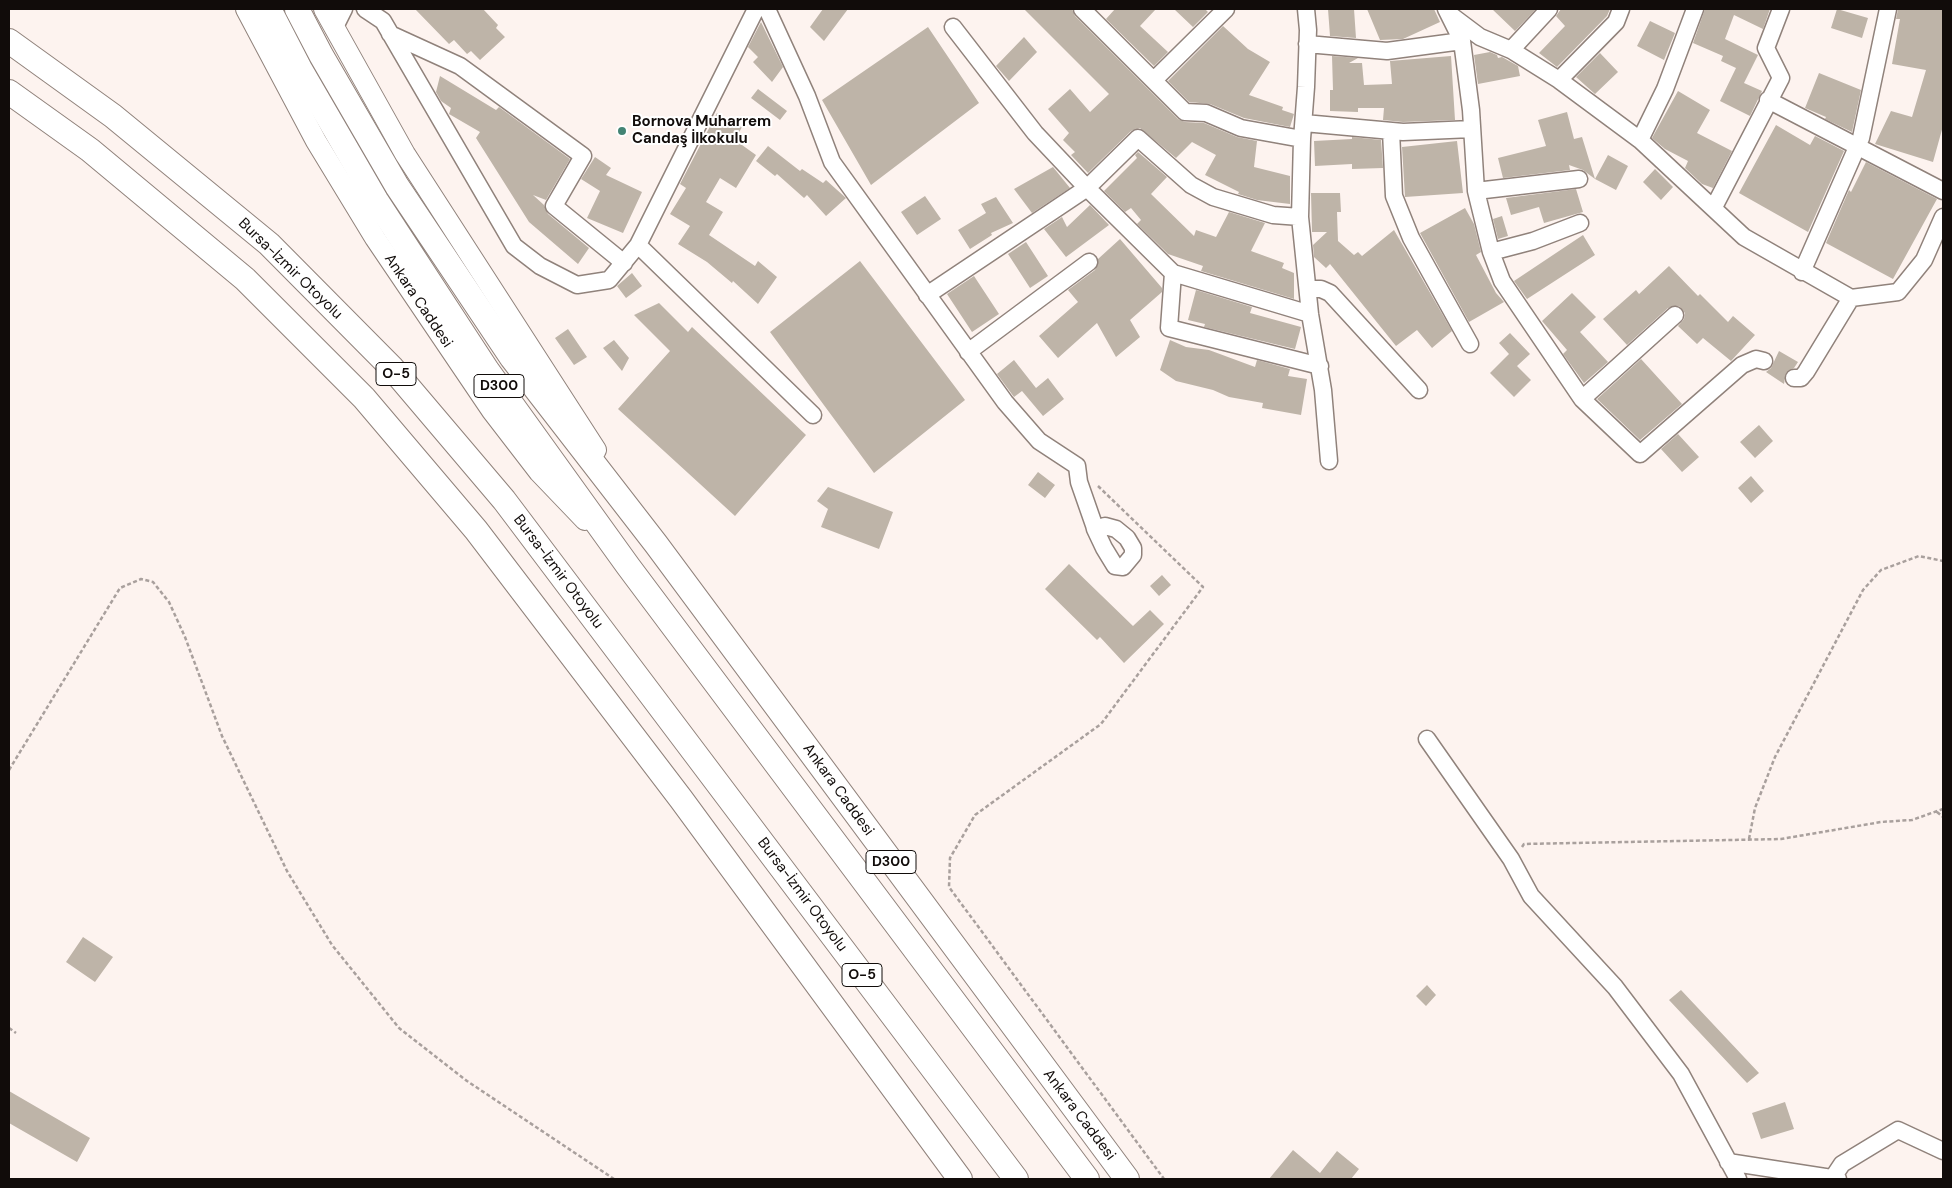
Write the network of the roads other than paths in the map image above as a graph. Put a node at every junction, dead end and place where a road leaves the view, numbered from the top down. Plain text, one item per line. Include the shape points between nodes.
1 (246, 9) edge
2 (269, 9) edge
3 (297, 9) edge
4 (324, 9) edge
5 (344, 9) edge
6 (365, 9) edge
7 (756, 9) edge
8 (767, 9) edge
9 (1226, 9) edge
10 (1306, 9) edge
11 (1549, 9) edge
12 (1621, 9) edge
13 (1695, 9) edge
14 (1781, 9) edge
15 (1888, 9) edge
16 (1449, 10) edge
17 (1091, 12) edge
18 (953, 27) dead end
19 (334, 29) junction
20 (390, 34) junction
21 (1462, 42) junction
22 (12, 43) edge
23 (1308, 44) junction
24 (1510, 50) junction
25 (1154, 80) junction
26 (1559, 80) junction
27 (10, 93) edge
28 (1768, 100) junction
29 (1472, 129) junction
30 (1303, 131) junction
31 (1390, 131) junction
32 (1640, 140) junction
33 (1858, 146) junction
34 (1579, 179) dead end
35 (1087, 188) junction
36 (1476, 191) junction
37 (1943, 191) edge
38 (1714, 207) junction
39 (1300, 217) junction
40 (1943, 217) edge
41 (1580, 223) dead end
42 (638, 245) junction
43 (1491, 252) junction
44 (1089, 262) dead end
45 (624, 263) junction
46 (1802, 272) junction
47 (1173, 273) junction
48 (1308, 289) junction
49 (927, 295) junction
50 (1851, 298) junction
51 (1310, 314) junction
52 (1675, 315) dead end
53 (1470, 344) dead end
54 (968, 352) junction
55 (1764, 361) dead end
56 (1320, 366) junction
57 (1794, 378) dead end
58 (1419, 390) dead end
59 (1582, 398) junction
60 (813, 415) dead end
61 (1329, 461) dead end
62 (1096, 529) dead end
63 (656, 544) junction
64 (628, 566) junction
65 (1428, 739) dead end
66 (1943, 1151) edge
67 (1728, 1162) junction
68 (960, 1179) edge
69 (1016, 1179) edge
70 (1087, 1179) edge
71 (1127, 1179) edge
72 (1738, 1179) edge
73 (1834, 1179) edge

1 - 64 main road, Ankara Caddesi via 316,141 375,238 492,411 539,472
2 - 64 highway, Ankara Caddesi / D300 via 376,200 487,370
3 - 63 highway, Ankara Caddesi / D300 via 397,186 512,358
4 - 19 main road, Ankara Caddesi
5 - 19 street
6 - 20 street via 383,22
7 - 42 street
8 - 49 street via 807,96 832,162
9 - 25 street
10 - 23 street
11 - 24 street
12 - 26 street via 1616,22
13 - 32 street via 1665,89
14 - 28 street via 1766,48 1781,78
15 - 33 street
16 - 21 street
16 - 24 street via 1480,37
17 - 25 street
18 - 35 street via 1035,133
19 - 63 main road, Ankara Caddesi via 405,154
20 - 45 street via 514,246 540,266 577,285 609,280
20 - 45 street via 460,66 584,156 554,206
21 - 23 street via 1387,51
21 - 29 street
22 - 69 highway, Bursa-İzmir Otoyolu / O-5 via 113,116 269,244 392,368 510,508
23 - 30 street
24 - 26 street
25 - 30 street via 1185,112 1206,113 1241,128
26 - 32 street
27 - 68 highway, O-5 via 90,150 245,279 364,398 476,530 682,798
28 - 33 street
28 - 38 street
29 - 31 street
29 - 36 street
30 - 31 street
30 - 39 street
31 - 53 street via 1394,196 1411,238
32 - 38 street
33 - 37 street
33 - 46 street
34 - 36 street
35 - 39 street via 1138,138 1191,185 1213,197 1273,215
35 - 47 street
35 - 49 street
36 - 43 street
38 - 46 street via 1744,237
39 - 48 street
40 - 50 street via 1924,260 1898,292
41 - 43 street via 1533,241
42 - 45 street
42 - 60 street
43 - 59 street via 1502,281
44 - 54 street
46 - 50 street
47 - 51 street
47 - 56 street via 1169,328
48 - 51 street
48 - 58 street via 1330,293
49 - 54 street
50 - 57 street via 1806,372 1801,378
51 - 56 street
52 - 59 street
54 - 62 street via 1039,441 1077,466 1079,482
55 - 59 street via 1756,359 1742,365 1640,454
56 - 61 street
63 - 71 highway, Ankara Caddesi / D300
64 - 70 highway, Ankara Caddesi / D300
65 - 67 street via 1511,859 1532,896 1615,987 1681,1074
66 - 73 street via 1898,1130 1842,1164
67 - 72 street
67 - 73 street

